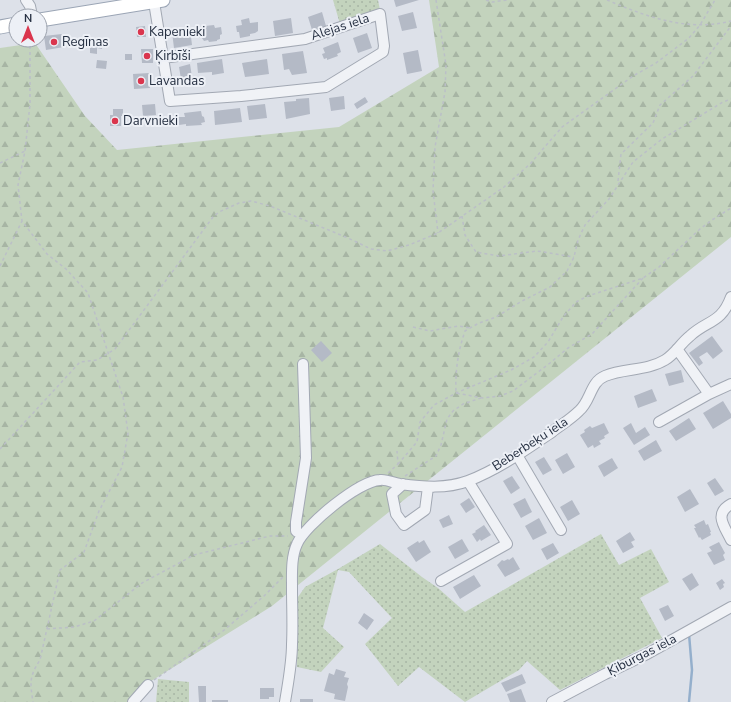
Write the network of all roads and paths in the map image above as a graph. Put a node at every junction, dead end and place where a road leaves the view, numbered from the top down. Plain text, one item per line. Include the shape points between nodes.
1 (436, 0) edge
2 (486, 0) edge
3 (507, 0) edge
4 (607, 0) edge
5 (716, 0) edge
6 (158, 1) edge
7 (48, 19) edge
8 (731, 21) edge
9 (700, 25) junction
10 (731, 26) edge
11 (30, 48) edge
12 (163, 58) junction
13 (731, 99) edge
14 (25, 151) junction
15 (0, 163) edge
16 (618, 183) junction
17 (731, 208) edge
18 (462, 216) junction
19 (22, 221) junction
20 (438, 233) junction
21 (574, 257) junction
22 (0, 266) edge
23 (643, 278) junction
24 (731, 297) edge
25 (413, 327) dead end
26 (470, 328) junction
27 (677, 349) junction
28 (108, 353) junction
29 (303, 364) dead end
30 (731, 384) edge
31 (456, 393) junction
32 (709, 394) junction
33 (483, 398) junction
34 (659, 422) dead end
35 (0, 449) edge
36 (397, 451) dead end
37 (517, 456) junction
38 (398, 464) junction
39 (381, 480) junction
40 (468, 481) junction
41 (399, 484) junction
42 (428, 488) junction
43 (731, 504) edge
44 (561, 530) dead end
45 (302, 536) junction
46 (731, 540) edge
47 (292, 568) junction
48 (441, 581) dead end
49 (731, 607) edge
50 (47, 629) junction
51 (148, 685) joint
52 (33, 702) edge
53 (133, 702) edge
54 (285, 702) edge
55 (552, 702) edge

1 - 20 path via 446,65 445,92 435,147 433,191
2 - 3 path
4 - 9 path via 670,22
5 - 9 path
6 - 7 main road
6 - 12 street
8 - 9 path
9 - 18 path via 689,38 656,63 633,76 562,127 530,164 504,187
10 - 16 path via 693,76 660,105 653,123 621,154
11 - 14 path via 30,104
12 - 12 street, Alejas iela via 305,39 380,14 383,52 326,87 170,101
13 - 16 path via 662,139 633,162
14 - 15 path
14 - 19 path via 18,185
16 - 21 path via 609,199 585,225
17 - 23 path via 706,225
18 - 20 path
18 - 21 path via 465,235 476,252 499,256 537,251
19 - 22 path
19 - 28 path via 47,254 66,269 88,293
20 - 28 path via 387,251 371,249 270,206 251,201 239,203 213,217 149,306 115,349
21 - 26 path via 567,271 550,288
23 - 31 path via 576,302 563,317 548,342 534,357 511,370
23 - 33 path via 592,334 568,348 513,391
24 - 27 street, Beberbeķu iela via 715,321 691,334
25 - 26 path via 430,332 458,326
26 - 31 path via 465,331 460,350 455,377
27 - 32 street
27 - 37 street, Beberbeķu iela via 665,360 648,367 606,375 598,380 580,411
28 - 35 path via 97,360 80,362
28 - 50 path via 123,397 128,433 122,466 98,510 84,552 60,570
29 - 45 street via 306,458 296,522 296,531
30 - 32 street
31 - 33 path
31 - 38 path via 434,404 420,422 418,442
32 - 34 street
33 - 41 path via 463,404 452,411 447,419 436,456
36 - 38 path
37 - 40 street, Beberbeķu iela
37 - 44 street
38 - 39 path
39 - 41 street, Beberbeķu iela
39 - 45 street via 352,492 331,506
40 - 42 street, Beberbeķu iela via 448,487
40 - 48 street via 507,544
41 - 42 street, Beberbeķu iela
41 - 42 street via 392,494 396,514 404,525 425,510
43 - 46 street via 722,513 721,519
45 - 47 street via 297,544
45 - 50 path via 270,536 194,555 142,583 94,621 74,627
47 - 51 path via 264,596 222,631
47 - 54 street via 292,646
49 - 55 street, Ķiburgas iela via 647,654
50 - 52 path via 40,660 33,672 30,685
51 - 53 street

